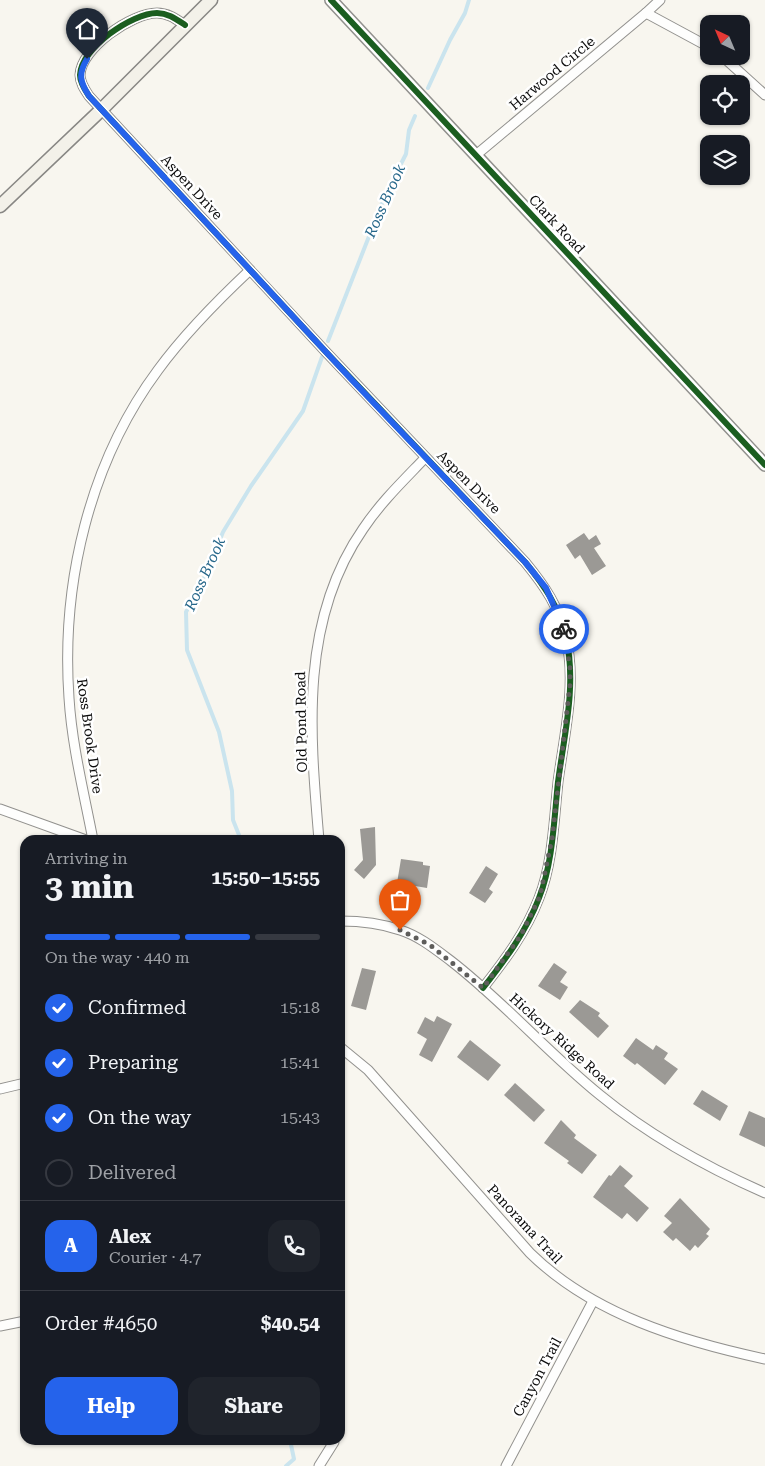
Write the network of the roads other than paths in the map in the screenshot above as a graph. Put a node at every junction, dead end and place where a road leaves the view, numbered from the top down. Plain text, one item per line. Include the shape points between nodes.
1 (211, 0) edge
2 (331, 0) edge
3 (660, 0) edge
4 (646, 13) junction
5 (185, 25) junction
6 (700, 42) edge
7 (732, 65) edge
8 (765, 95) edge
9 (101, 110) junction
10 (476, 155) junction
11 (0, 206) edge
12 (250, 270) junction
13 (425, 458) junction
14 (765, 465) edge
15 (0, 809) edge
16 (72, 835) edge
17 (91, 835) edge
18 (319, 835) edge
19 (345, 921) edge
20 (483, 988) junction
21 (345, 1050) edge
22 (20, 1084) edge
23 (0, 1089) edge
24 (765, 1193) edge
25 (593, 1301) junction
26 (20, 1322) edge
27 (0, 1326) edge
28 (765, 1359) edge
29 (332, 1445) edge
30 (319, 1466) edge
31 (506, 1466) edge

1 - 5 main road
2 - 10 street, Clark Road
3 - 4 street, Harwood Circle
4 - 6 street
4 - 10 street, Harwood Circle
5 - 9 main road
5 - 9 street, Aspen Drive via 165,14 156,13 125,22 104,39 87,59 80,76 86,91
7 - 8 street
9 - 11 main road
9 - 12 street, Aspen Drive
10 - 14 street, Clark Road
12 - 13 street, Aspen Drive
12 - 17 street, Ross Brook Drive via 179,343 141,394 109,455 87,517 71,593 67,658 74,746
13 - 18 street, Old Pond Road via 387,497 362,530 341,567 321,622 311,702
13 - 20 street, Aspen Drive via 546,588 567,640 570,685 544,881 521,935
15 - 16 street
19 - 20 street, Hickory Ridge Road via 380,924 408,933 430,945
20 - 24 street, Hickory Ridge Road via 578,1076 628,1117 710,1167
21 - 25 street, Panorama Trail via 368,1070 530,1253 554,1276
22 - 23 street
25 - 28 street, Panorama Trail via 706,1345
25 - 31 street, Canyon Trail
26 - 27 street
29 - 30 street

